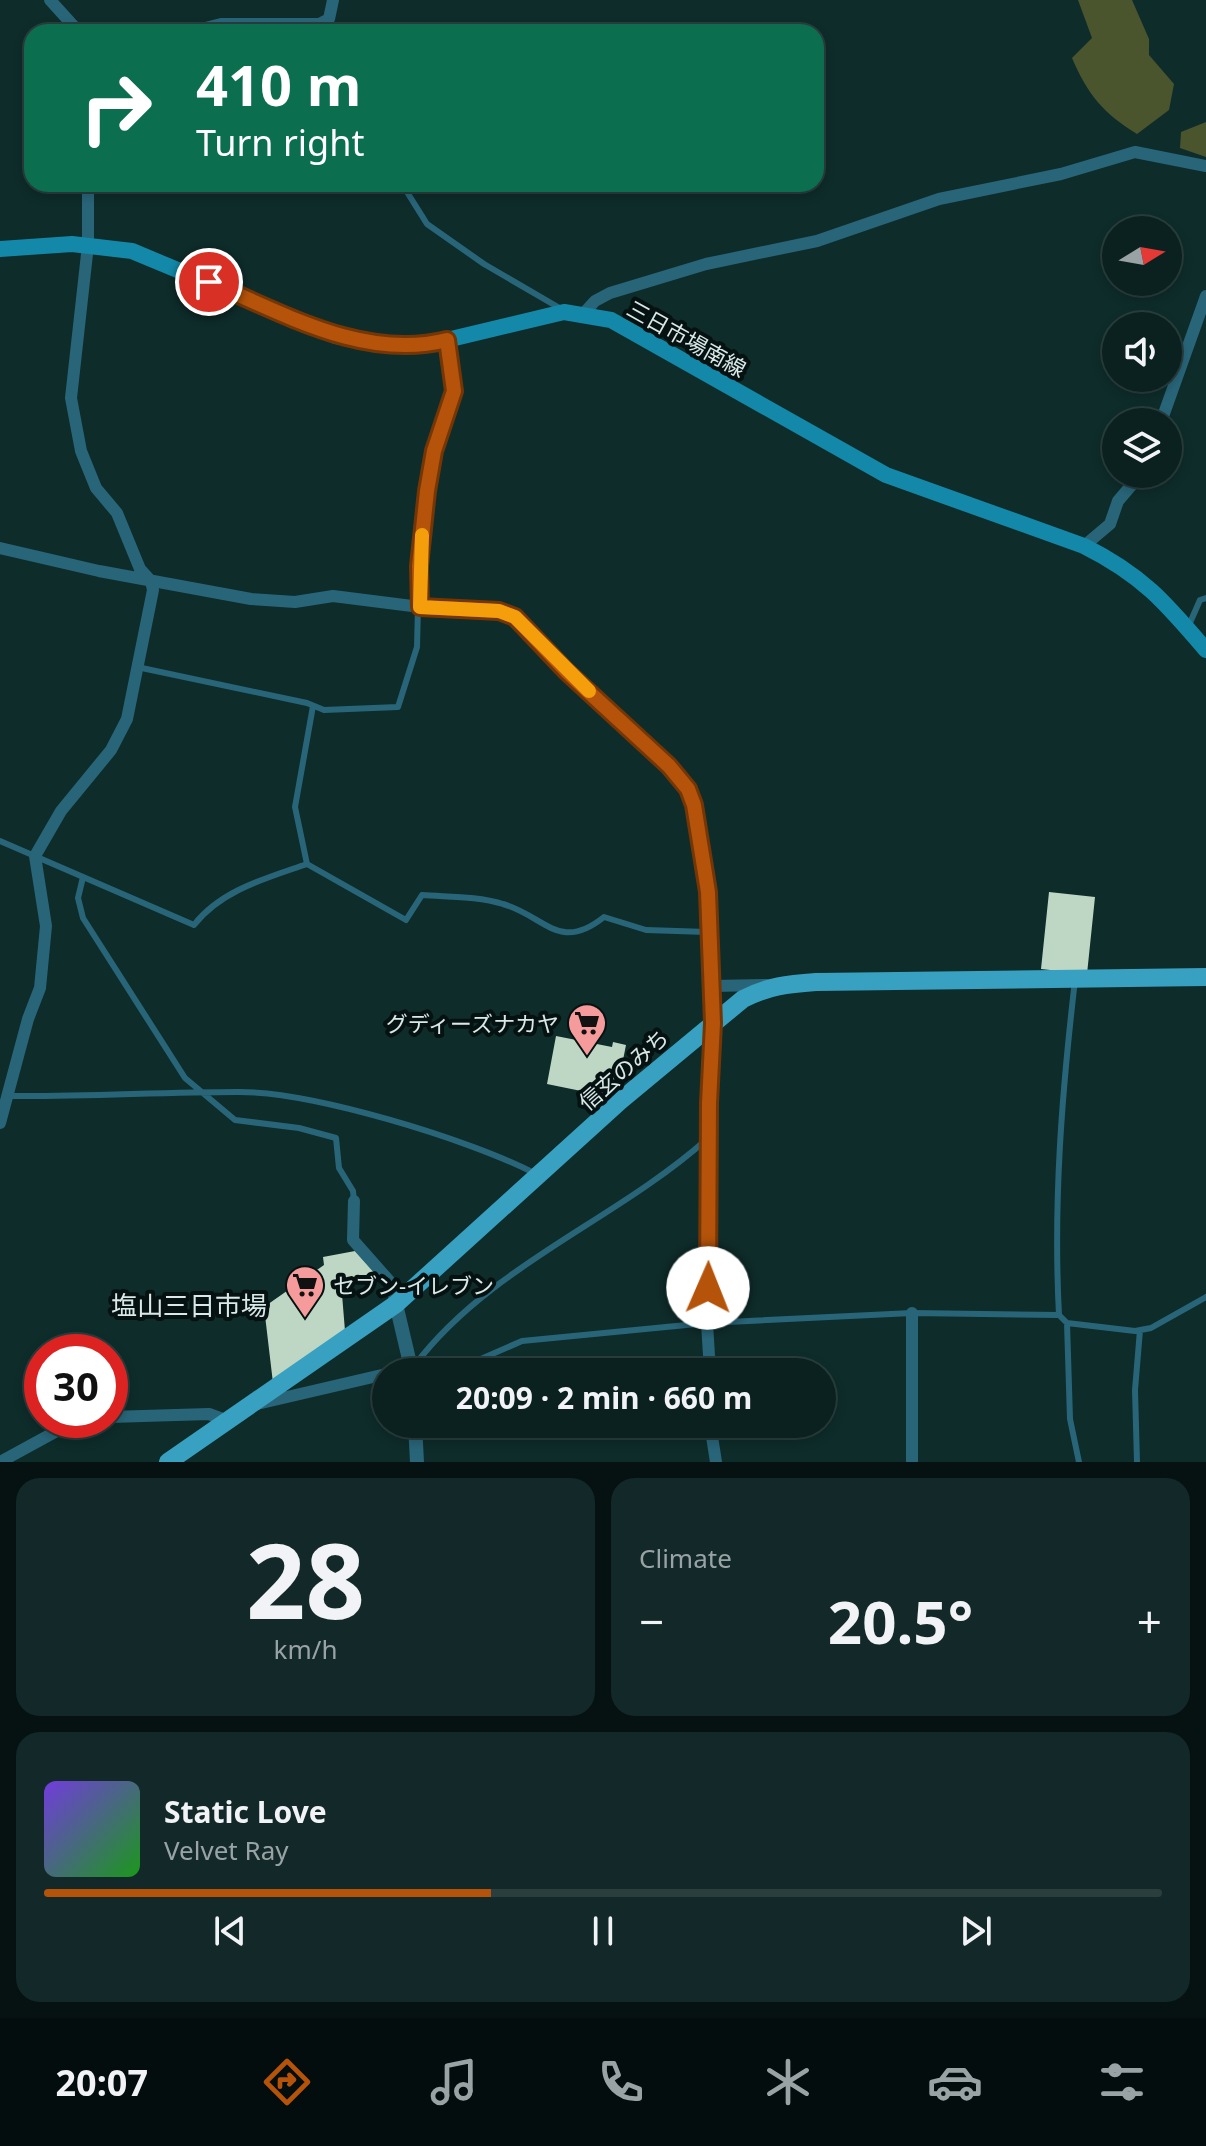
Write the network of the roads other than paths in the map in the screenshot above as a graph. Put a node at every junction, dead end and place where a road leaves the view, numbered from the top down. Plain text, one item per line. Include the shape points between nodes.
1 (50, 0) edge
2 (333, 0) edge
3 (72, 24) edge
4 (327, 24) edge
5 (1206, 166) edge
6 (88, 192) edge
7 (407, 192) edge
8 (88, 245) junction
9 (0, 249) edge
10 (1206, 296) edge
11 (564, 312) junction
12 (584, 313) junction
13 (447, 340) junction
14 (1166, 408) edge
15 (1129, 488) edge
16 (1084, 546) junction
17 (0, 548) edge
18 (151, 581) junction
19 (1206, 598) edge
20 (420, 607) junction
21 (1188, 629) junction
22 (1206, 650) edge
23 (137, 667) junction
24 (313, 706) junction
25 (0, 841) edge
26 (35, 856) junction
27 (307, 864) junction
28 (83, 877) junction
29 (707, 932) junction
30 (1206, 977) edge
31 (1075, 978) junction
32 (774, 984) junction
33 (712, 986) junction
34 (713, 1023) junction
35 (208, 1095) junction
36 (2, 1097) edge
37 (0, 1123) edge
38 (709, 1138) junction
39 (541, 1177) junction
40 (354, 1201) joint
41 (1206, 1297) edge
42 (396, 1304) junction
43 (912, 1313) junction
44 (1059, 1315) junction
45 (707, 1323) junction
46 (1067, 1323) junction
47 (1140, 1330) junction
48 (409, 1358) edge
49 (420, 1358) edge
50 (483, 1358) edge
51 (709, 1358) edge
52 (372, 1377) edge
53 (253, 1404) junction
54 (128, 1416) edge
55 (228, 1421) junction
56 (44, 1438) edge
57 (416, 1438) edge
58 (712, 1438) edge
59 (0, 1462) edge
60 (168, 1462) edge
61 (417, 1462) edge
62 (716, 1462) edge
63 (912, 1462) edge
64 (1079, 1462) edge
65 (1137, 1462) edge

1 - 3 street
2 - 4 street
5 - 12 street via 1135,152 1061,174 939,199 817,241 692,268 610,293
6 - 8 street
7 - 11 lane via 427,224
8 - 9 main road, 三日市場南線
8 - 13 main road, 三日市場南線 via 132,251 336,336 404,346
8 - 18 street via 73,417 96,488 117,513 140,569
10 - 14 street
11 - 12 main road, 三日市場南線
11 - 13 main road, 三日市場南線
12 - 16 main road, 三日市場南線 via 623,327 886,475
13 - 20 lane via 454,391 427,491
15 - 16 street via 1110,524
16 - 21 main road, 三日市場南線 via 1134,574
17 - 18 street
18 - 20 street via 251,599 295,602 333,596
18 - 23 street
19 - 21 lane via 1200,600
20 - 24 lane via 412,671 398,707
20 - 29 street via 499,611 515,617 669,766 694,805 708,892
21 - 22 main road, 三日市場南線
23 - 24 lane
23 - 26 street via 122,731 61,811
24 - 27 lane via 295,807
25 - 26 lane
26 - 28 lane
26 - 36 street via 46,926 40,988
27 - 28 lane via 252,884 207,909 194,925
27 - 29 lane via 406,920 422,895 507,904 533,921 570,934 588,930 604,917 646,930
28 - 35 lane via 78,898 83,918 185,1078
29 - 33 street
30 - 31 main road, 信玄のみち
31 - 32 main road, 信玄のみち
31 - 44 lane via 1058,1142 1054,1231
32 - 33 street
32 - 34 main road, 信玄のみち via 743,999
33 - 34 street
34 - 38 street
34 - 39 main road, 信玄のみち
35 - 36 lane
35 - 39 lane via 237,1091 313,1102 413,1128 507,1159
35 - 40 lane via 235,1120 336,1138 339,1168
36 - 37 street
38 - 45 street
38 - 49 lane via 672,1170 475,1302
39 - 42 main road, 信玄のみち
40 - 42 street via 353,1240 391,1283
41 - 47 lane
42 - 48 street
42 - 53 main road, 信玄のみち
43 - 44 lane
43 - 45 lane
43 - 63 street
44 - 46 lane
45 - 50 lane via 522,1341
45 - 51 street
46 - 47 lane
46 - 64 lane via 1070,1419
47 - 65 lane
52 - 53 street
53 - 55 main road, 信玄のみち
54 - 55 street via 209,1414
55 - 60 main road, 信玄のみち
56 - 59 street
57 - 61 street
58 - 62 street

